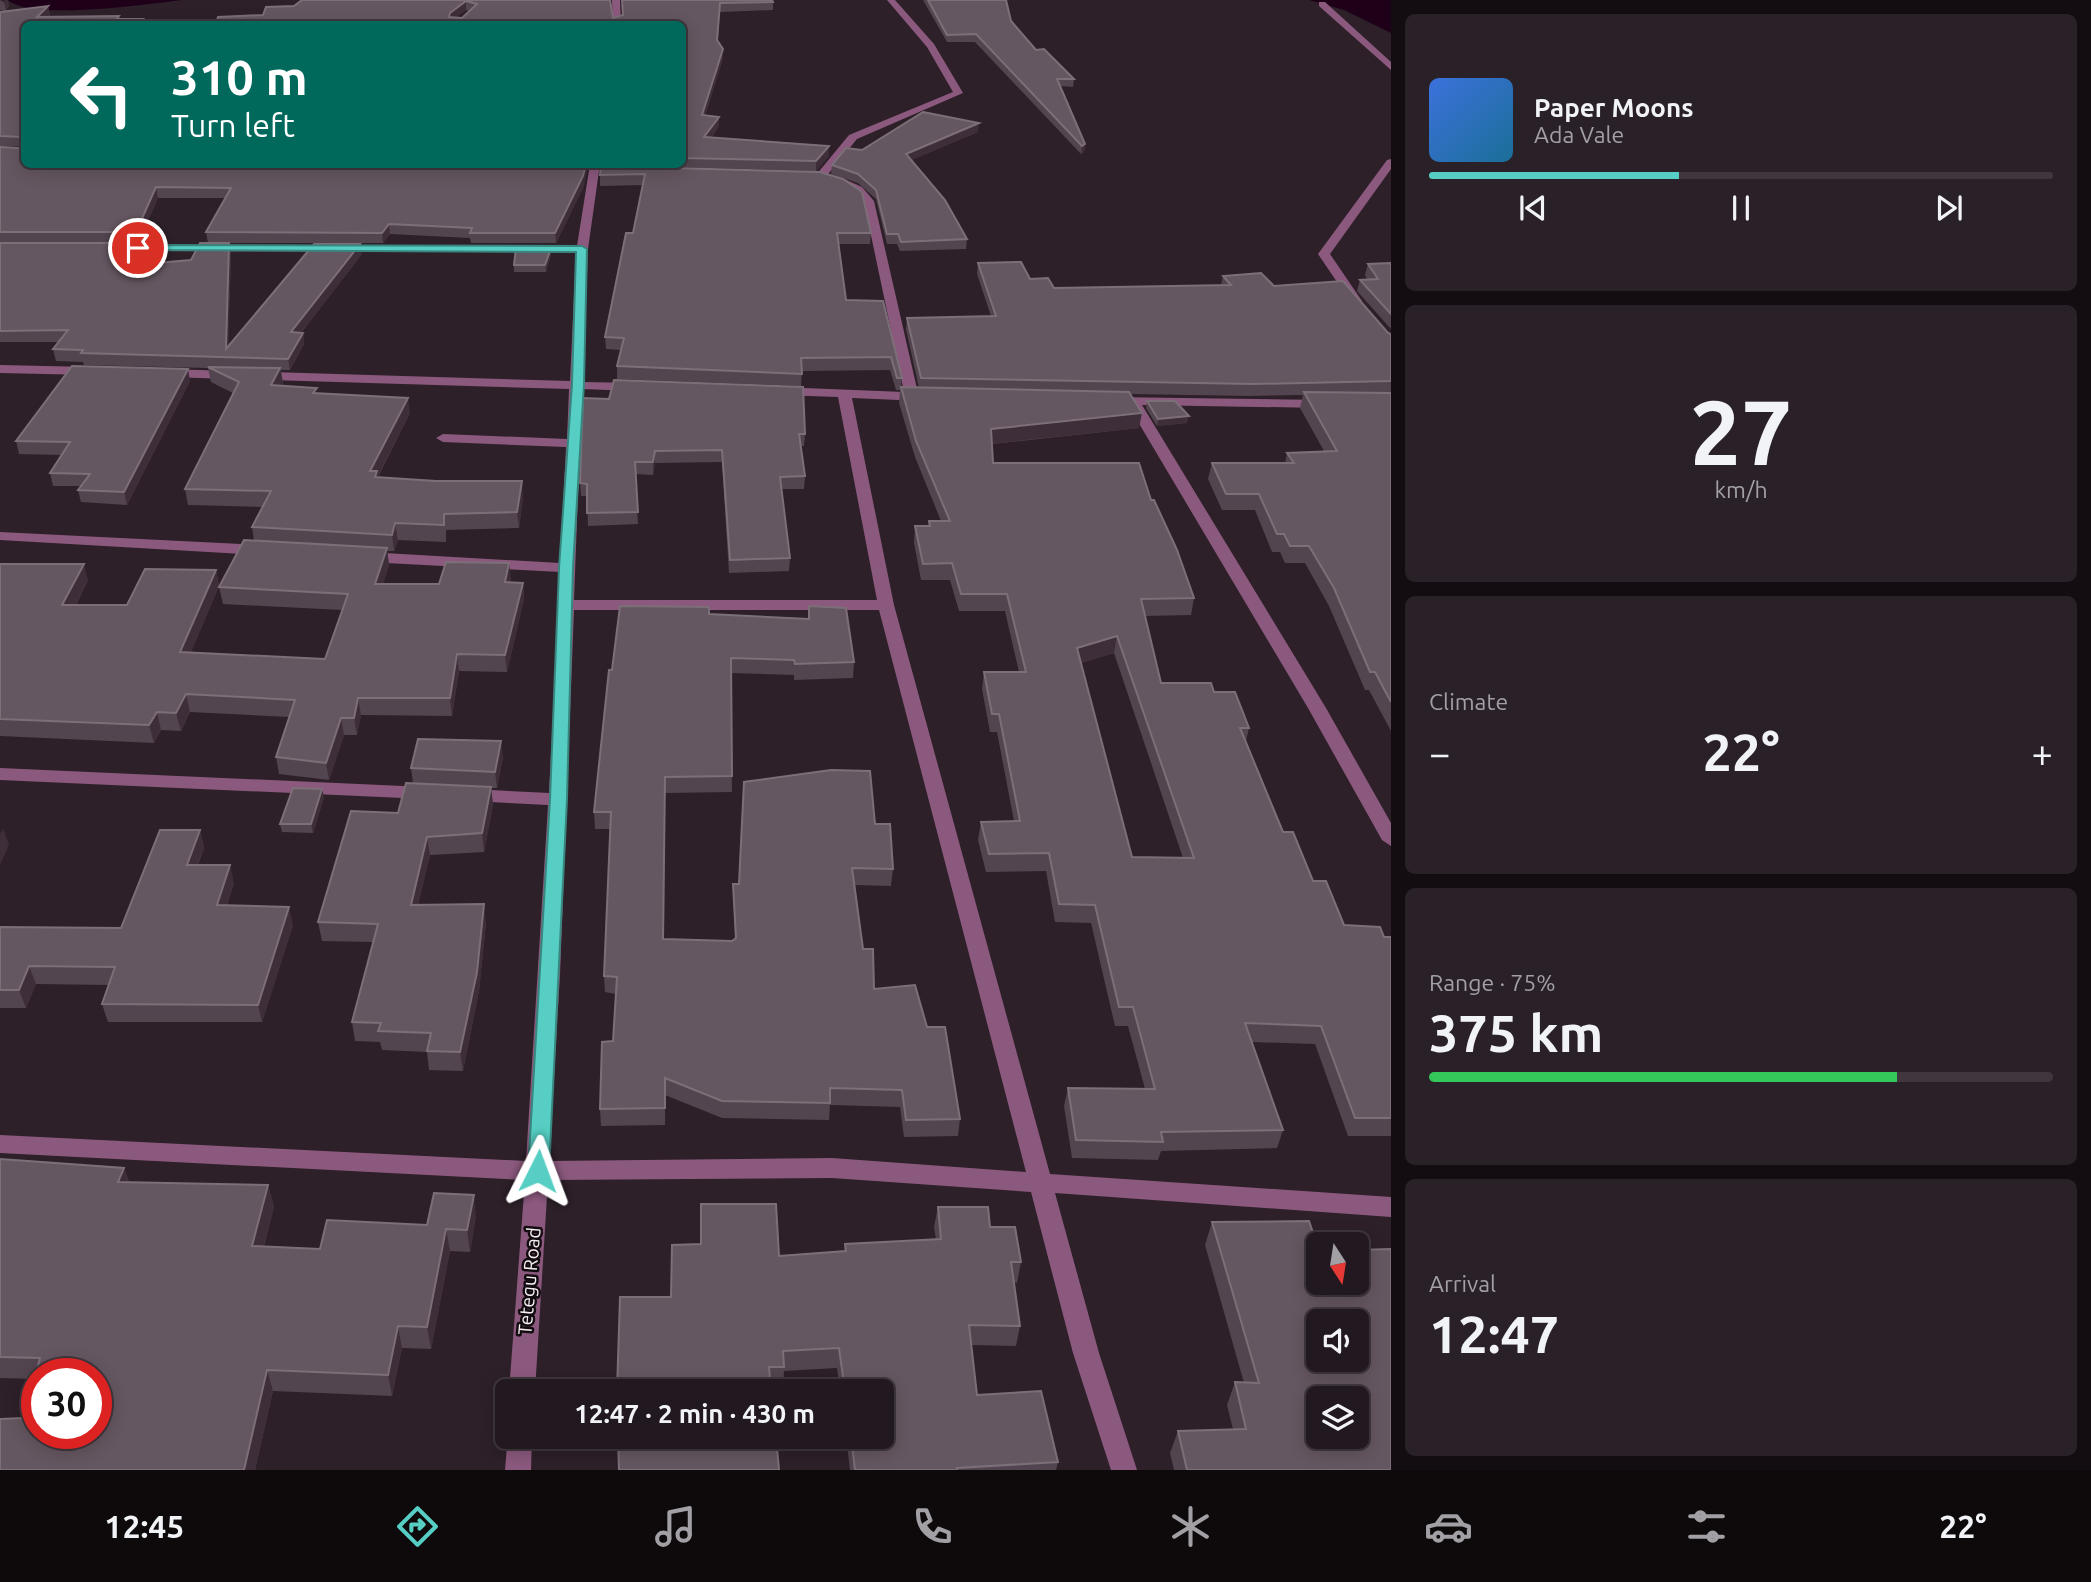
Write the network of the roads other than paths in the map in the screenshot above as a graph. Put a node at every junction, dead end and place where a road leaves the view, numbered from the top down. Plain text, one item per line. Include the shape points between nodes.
1 (616, 0) edge
2 (891, 0) edge
3 (1322, 4) dead end
4 (617, 21) edge
5 (1391, 67) edge
6 (1391, 162) edge
7 (599, 169) edge
8 (807, 177) edge
9 (820, 177) junction
10 (97, 248) edge
11 (582, 249) junction
12 (1367, 314) edge
13 (0, 369) edge
14 (103, 372) edge
15 (159, 373) edge
16 (578, 384) junction
17 (645, 387) edge
18 (765, 391) edge
19 (844, 393) junction
20 (912, 397) junction
21 (940, 398) edge
22 (1091, 401) edge
23 (1133, 402) junction
24 (1342, 404) edge
25 (443, 438) dead end
26 (575, 443) junction
27 (0, 536) edge
28 (277, 551) edge
29 (346, 555) edge
30 (566, 568) junction
31 (565, 604) junction
32 (886, 605) junction
33 (0, 774) edge
34 (558, 799) junction
35 (1391, 840) edge
36 (0, 1144) edge
37 (538, 1171) junction
38 (1042, 1183) junction
39 (1391, 1207) edge
40 (523, 1379) edge
41 (519, 1449) edge
42 (518, 1470) edge
43 (1124, 1470) edge

1 - 4 street
2 - 9 street via 932,46 958,93 853,137
3 - 5 street
6 - 12 street via 1324,254
7 - 11 street, Tetegu Road
8 - 9 street
9 - 20 street via 842,181 869,201
10 - 11 street
11 - 16 street, Tetegu Road
13 - 14 street
15 - 16 street
16 - 17 street
16 - 26 street, Tetegu Road
18 - 19 street
19 - 20 street
19 - 32 street
20 - 21 street
22 - 23 street
23 - 24 street
23 - 35 street
25 - 26 street
26 - 30 street, Tetegu Road
27 - 28 street
29 - 30 street
30 - 31 street, Tetegu Road
31 - 32 street
31 - 34 street, Tetegu Road
32 - 38 street
33 - 34 street
34 - 37 street, Tetegu Road
36 - 37 street
37 - 38 street via 832,1168
37 - 40 street, Tetegu Road
38 - 39 street
38 - 43 street via 1086,1353
41 - 42 street

